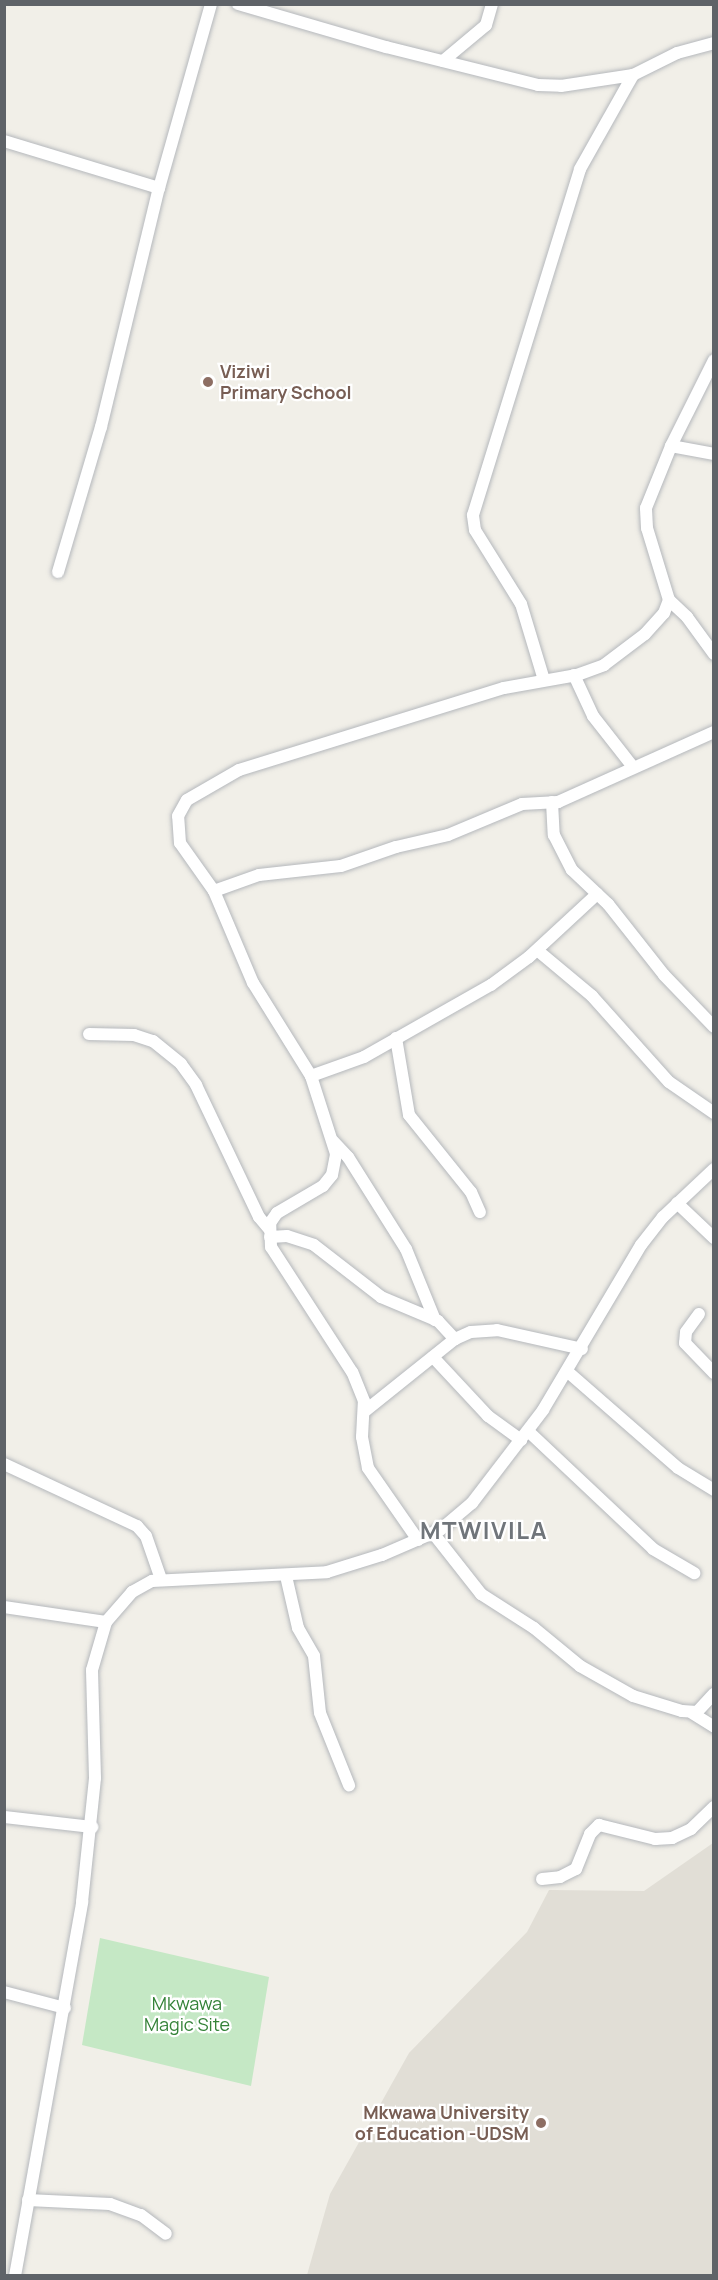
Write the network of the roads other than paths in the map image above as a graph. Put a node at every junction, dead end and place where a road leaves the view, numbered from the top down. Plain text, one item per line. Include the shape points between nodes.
1 (211, 4) edge
2 (238, 4) edge
3 (492, 4) edge
4 (714, 43) edge
5 (443, 61) junction
6 (633, 75) junction
7 (4, 141) edge
8 (159, 188) junction
9 (714, 360) edge
10 (671, 446) junction
11 (714, 454) edge
12 (58, 572) dead end
13 (669, 600) junction
14 (714, 654) edge
15 (574, 675) junction
16 (544, 680) junction
17 (714, 732) edge
18 (633, 767) junction
19 (552, 802) junction
20 (214, 891) junction
21 (597, 894) junction
22 (537, 950) junction
23 (714, 1028) edge
24 (89, 1034) dead end
25 (396, 1038) junction
26 (311, 1076) junction
27 (714, 1113) edge
28 (332, 1140) junction
29 (714, 1168) edge
30 (677, 1203) junction
31 (480, 1212) dead end
32 (269, 1233) junction
33 (714, 1238) edge
34 (699, 1314) dead end
35 (435, 1320) junction
36 (455, 1339) junction
37 (582, 1349) junction
38 (433, 1358) junction
39 (568, 1372) junction
40 (714, 1373) edge
41 (364, 1411) junction
42 (525, 1435) junction
43 (4, 1464) edge
44 (714, 1490) edge
45 (433, 1533) junction
46 (418, 1540) junction
47 (694, 1574) dead end
48 (286, 1576) junction
49 (161, 1579) junction
50 (4, 1607) edge
51 (106, 1622) junction
52 (714, 1694) edge
53 (692, 1713) junction
54 (714, 1727) edge
55 (349, 1785) dead end
56 (714, 1807) edge
57 (4, 1817) edge
58 (92, 1827) junction
59 (542, 1879) dead end
60 (4, 1992) edge
61 (65, 2008) junction
62 (28, 2200) junction
63 (166, 2234) dead end
64 (15, 2276) edge

1 - 8 street
2 - 5 street
3 - 5 street via 486,25
4 - 6 street via 677,52
5 - 6 street via 538,85 561,86
6 - 16 street via 580,169 473,515 475,530 521,604
7 - 8 street
8 - 12 street via 101,427
9 - 10 street
10 - 11 street
10 - 13 street via 651,492 646,517
13 - 14 street via 687,616
13 - 15 street via 660,619 621,654
15 - 16 street
15 - 18 street via 593,716
16 - 20 street via 494,690 383,727 313,744 239,770 202,790 188,800 178,816 177,829 187,856
17 - 18 street
18 - 19 street
19 - 20 street via 506,808 448,835 341,866 260,875
19 - 21 street via 552,823 560,851
20 - 26 street via 253,983
21 - 22 street
21 - 23 street
22 - 25 street via 483,990
22 - 27 street via 592,996 669,1082
24 - 32 street via 134,1035 153,1041 181,1064 196,1085
25 - 26 street via 346,1066
25 - 31 street via 409,1115 471,1192
26 - 28 street
28 - 32 street via 336,1154 332,1175 323,1186 277,1214
28 - 35 street via 348,1157 406,1249
29 - 30 street
30 - 33 street
30 - 37 street via 622,1274
32 - 35 street via 314,1245 381,1297
32 - 41 street via 282,1265 352,1372
34 - 40 street via 686,1332 685,1343
35 - 36 street
36 - 37 street via 471,1332 497,1330
36 - 38 street
37 - 39 street
38 - 41 street
38 - 42 street via 488,1416
39 - 42 street
39 - 44 street via 678,1468
41 - 46 street via 362,1437 368,1468
42 - 45 street via 472,1503
42 - 47 street via 653,1549
43 - 49 street via 137,1526 146,1536
45 - 46 street
45 - 53 street via 481,1594 534,1628 579,1666 633,1696
46 - 48 street via 327,1572
48 - 49 street
48 - 55 street via 298,1628 314,1656 320,1713
49 - 51 street via 132,1592
50 - 51 street
51 - 58 street via 92,1670
52 - 53 street
53 - 54 street
56 - 59 street via 691,1829 672,1838 655,1839 599,1825 590,1834 576,1869 561,1877
57 - 58 street
58 - 61 street
60 - 61 street
61 - 62 street via 42,2109
62 - 63 street via 110,2204 141,2215
62 - 64 street

